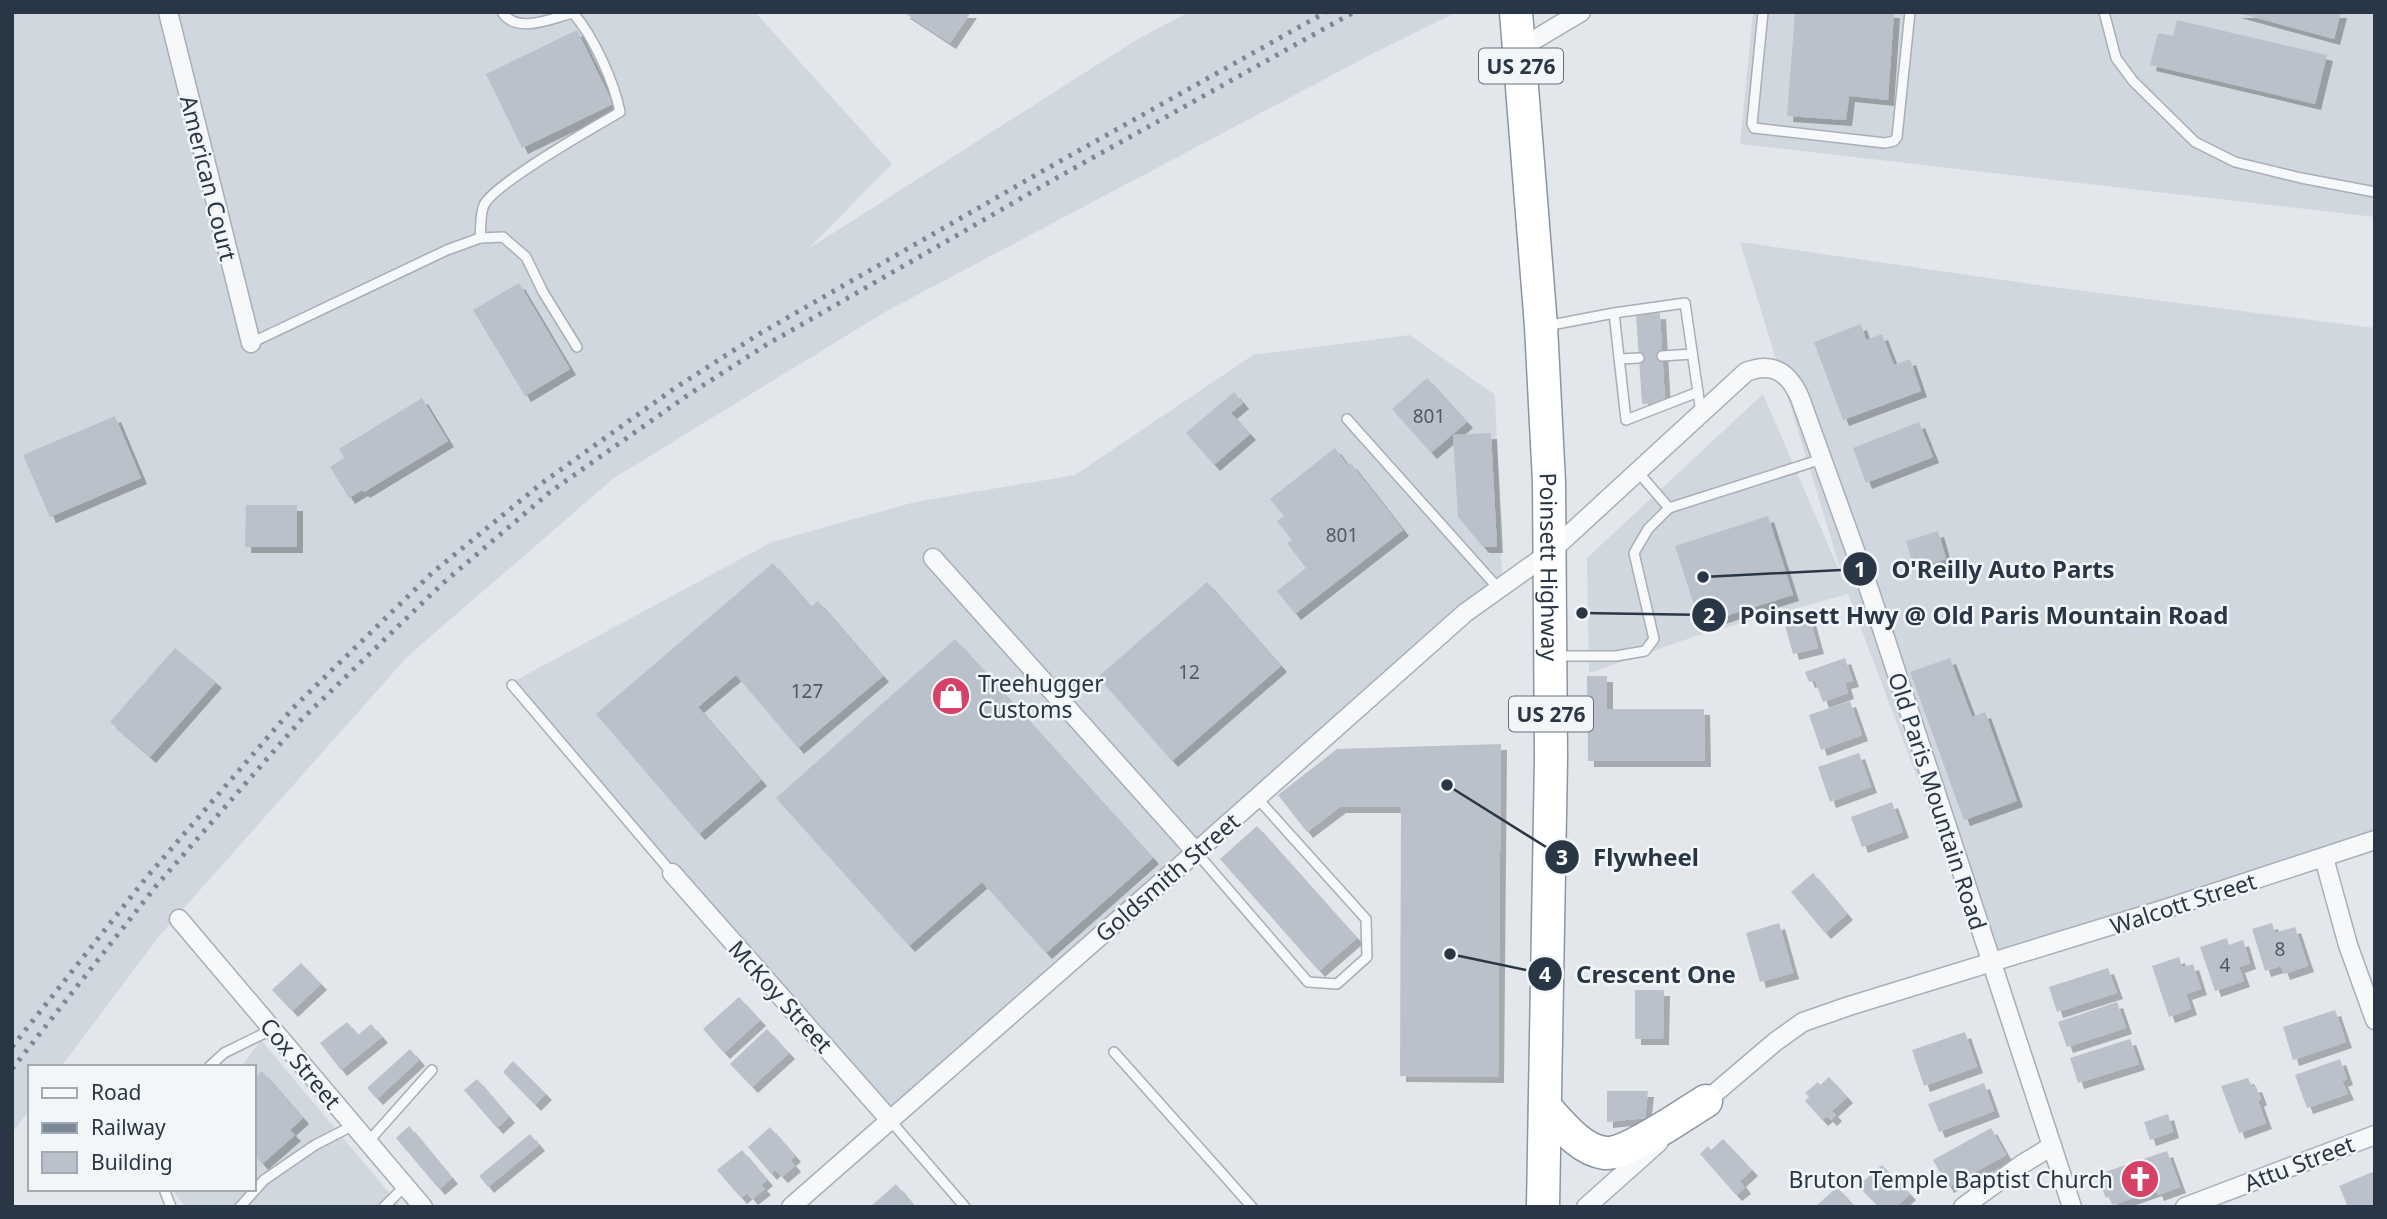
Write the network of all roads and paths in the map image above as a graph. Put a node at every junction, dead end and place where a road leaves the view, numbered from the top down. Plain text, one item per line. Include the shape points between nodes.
1 (168, 12) edge
2 (502, 12) edge
3 (1516, 12) edge
4 (1581, 12) edge
5 (1763, 12) edge
6 (1909, 12) edge
7 (2104, 12) edge
8 (1520, 49) junction
9 (2375, 192) edge
10 (480, 238) junction
11 (1614, 313) junction
12 (1541, 327) junction
13 (251, 343) joint
14 (577, 347) dead end
15 (1692, 354) junction
16 (1662, 356) dead end
17 (1639, 358) dead end
18 (1619, 359) junction
19 (1698, 392) junction
20 (1700, 413) junction
21 (1347, 419) dead end
22 (1822, 459) junction
23 (1638, 472) junction
24 (1670, 508) junction
25 (1549, 553) junction
26 (933, 558) dead end
27 (1499, 589) junction
28 (1551, 656) junction
29 (512, 685) dead end
30 (1257, 798) junction
31 (2375, 840) edge
32 (1196, 852) junction
33 (2323, 858) junction
34 (672, 873) joint
35 (179, 919) dead end
36 (1990, 962) junction
37 (2375, 1020) edge
38 (273, 1029) junction
39 (1114, 1052) dead end
40 (211, 1065) edge
41 (432, 1070) dead end
42 (1706, 1101) junction
43 (1545, 1107) junction
44 (890, 1119) junction
45 (354, 1125) junction
46 (2375, 1135) edge
47 (368, 1142) junction
48 (2052, 1146) junction
49 (405, 1186) junction
50 (256, 1189) edge
51 (254, 1191) edge
52 (240, 1207) edge
53 (384, 1207) edge
54 (423, 1207) edge
55 (791, 1207) edge
56 (965, 1207) edge
57 (1252, 1207) edge
58 (1543, 1207) edge
59 (1586, 1207) edge
60 (1963, 1207) edge
61 (2073, 1207) edge
62 (2185, 1207) edge

1 - 13 street, American Court
2 - 10 lane via 524,25 573,13 585,27 620,112 501,187 483,205
3 - 8 highway, Poinsett Highway / US 276
4 - 8 street
5 - 6 lane via 1754,128 1885,143 1897,137
7 - 9 lane via 2116,58 2133,81 2196,142 2235,162
8 - 12 highway, Poinsett Highway / US 276
10 - 13 lane
10 - 14 lane via 503,237 526,257
11 - 12 lane
11 - 15 lane via 1685,303
11 - 18 lane
12 - 25 highway, Poinsett Highway / US 276
15 - 16 lane
15 - 19 lane
17 - 18 lane
18 - 19 lane via 1626,420
19 - 20 lane
20 - 22 street, Old Paris Mountain Road via 1746,372 1776,369 1793,382
20 - 23 street, Old Paris Mountain Road
21 - 27 lane
22 - 24 lane
22 - 36 street, Old Paris Mountain Road via 1920,740
23 - 24 lane
23 - 25 street, Old Paris Mountain Road
24 - 28 lane via 1648,529 1634,553 1654,639 1646,651
25 - 27 street, Goldsmith Street
25 - 28 highway, Poinsett Highway / US 276
26 - 32 street
27 - 30 street, Goldsmith Street via 1465,613
28 - 43 highway, Poinsett Highway / US 276
29 - 34 lane
30 - 32 street, Goldsmith Street
30 - 32 lane via 1366,919 1367,957 1337,984 1308,982
31 - 33 street, Walcott Street
32 - 44 street, Goldsmith Street
33 - 36 street, Walcott Street
33 - 37 street
34 - 44 street, McKoy Street
35 - 38 street, Cox Street
36 - 42 street, Walcott Street via 1802,1022
36 - 48 street, Old Paris Mountain Road
38 - 40 lane via 224,1053
38 - 45 street, Cox Street
39 - 57 lane
41 - 47 lane
42 - 43 highway via 1627,1148 1605,1153 1571,1135
42 - 59 street, Walcott Street
43 - 58 highway, Poinsett Highway / US 276
44 - 55 street, Goldsmith Street
44 - 56 lane
45 - 47 street, Cox Street
45 - 50 lane via 315,1145
46 - 62 street, Attu Street
47 - 49 street, Cox Street
48 - 60 street
48 - 61 street, Old Paris Mountain Road
49 - 53 lane
49 - 54 street, Cox Street
51 - 52 lane

